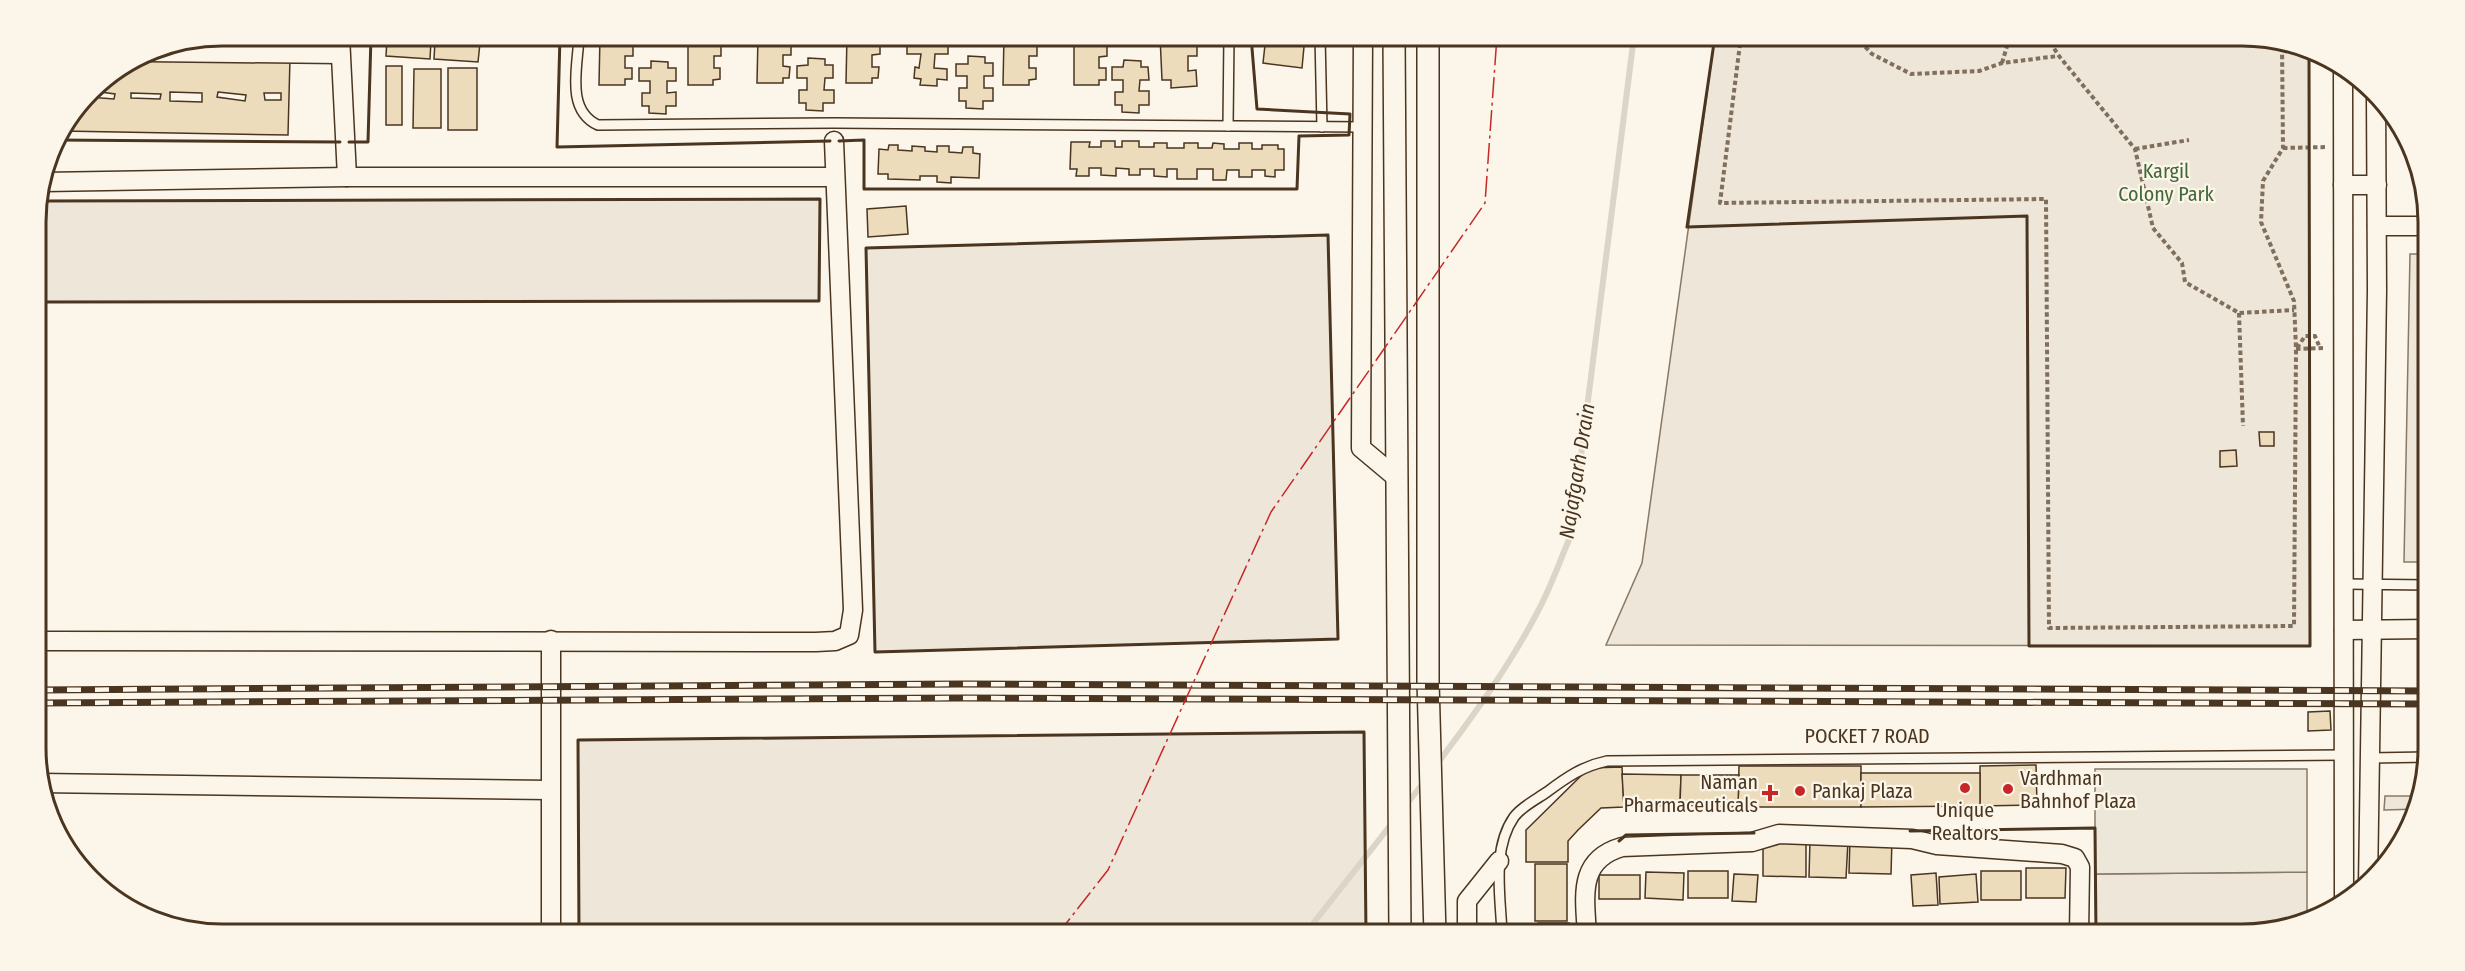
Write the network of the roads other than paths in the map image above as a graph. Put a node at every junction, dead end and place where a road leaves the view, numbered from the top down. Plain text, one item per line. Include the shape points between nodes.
1 (1229, 46) edge
2 (1320, 46) edge
3 (1363, 46) edge
4 (1394, 46) edge
5 (1428, 46) edge
6 (340, 47) edge
7 (578, 47) edge
8 (179, 52) edge
9 (340, 54) junction
10 (2345, 79) edge
11 (2376, 108) edge
12 (1228, 126) junction
13 (1322, 127) junction
14 (1362, 127) junction
15 (834, 132) junction
16 (347, 177) junction
17 (834, 177) junction
18 (51, 182) edge
19 (2343, 184) junction
20 (2377, 184) junction
21 (2377, 226) junction
22 (2418, 226) edge
23 (1398, 479) junction
24 (2344, 584) junction
25 (2418, 585) edge
26 (2373, 586) junction
27 (2418, 629) edge
28 (2344, 630) junction
29 (2372, 630) junction
30 (551, 640) junction
31 (46, 641) edge
32 (2342, 755) junction
33 (2370, 758) junction
34 (2418, 758) edge
35 (50, 783) edge
36 (550, 790) junction
37 (1499, 861) junction
38 (2368, 872) edge
39 (2344, 892) edge
40 (551, 924) edge
41 (1400, 924) edge
42 (1435, 924) edge
43 (1467, 924) edge
44 (1502, 924) edge
45 (1586, 924) edge
46 (2079, 924) edge

1 - 12 lane
2 - 13 lane
3 - 14 street
4 - 23 street
5 - 42 street via 1428,681
6 - 9 street
7 - 15 lane via 576,98 589,120 598,125
8 - 9 street
9 - 16 street
10 - 19 street
11 - 20 street
12 - 13 lane
12 - 15 lane
13 - 14 lane
14 - 23 street via 1361,448
15 - 17 street
16 - 17 street
16 - 18 street
17 - 30 street via 853,610 849,635 816,642
19 - 20 street
19 - 24 street
20 - 21 street
21 - 22 street
21 - 26 street
23 - 41 street
24 - 26 lane
24 - 28 street
25 - 26 lane
26 - 29 street
27 - 29 street
28 - 29 street
28 - 32 street
29 - 33 street
30 - 31 street
30 - 36 street
32 - 33 street, POCKET 7 ROAD
32 - 37 lane, POCKET 7 ROAD via 1607,761 1567,777 1515,816
32 - 39 street
33 - 34 lane
33 - 38 street
35 - 36 street
36 - 40 street
37 - 43 street, POCKET 7 ROAD via 1467,901
37 - 44 lane
45 - 46 street via 1584,891 1588,873 1608,851 1622,847 1752,842 1779,834 1912,839 1937,845 2062,854 2075,858 2079,867

